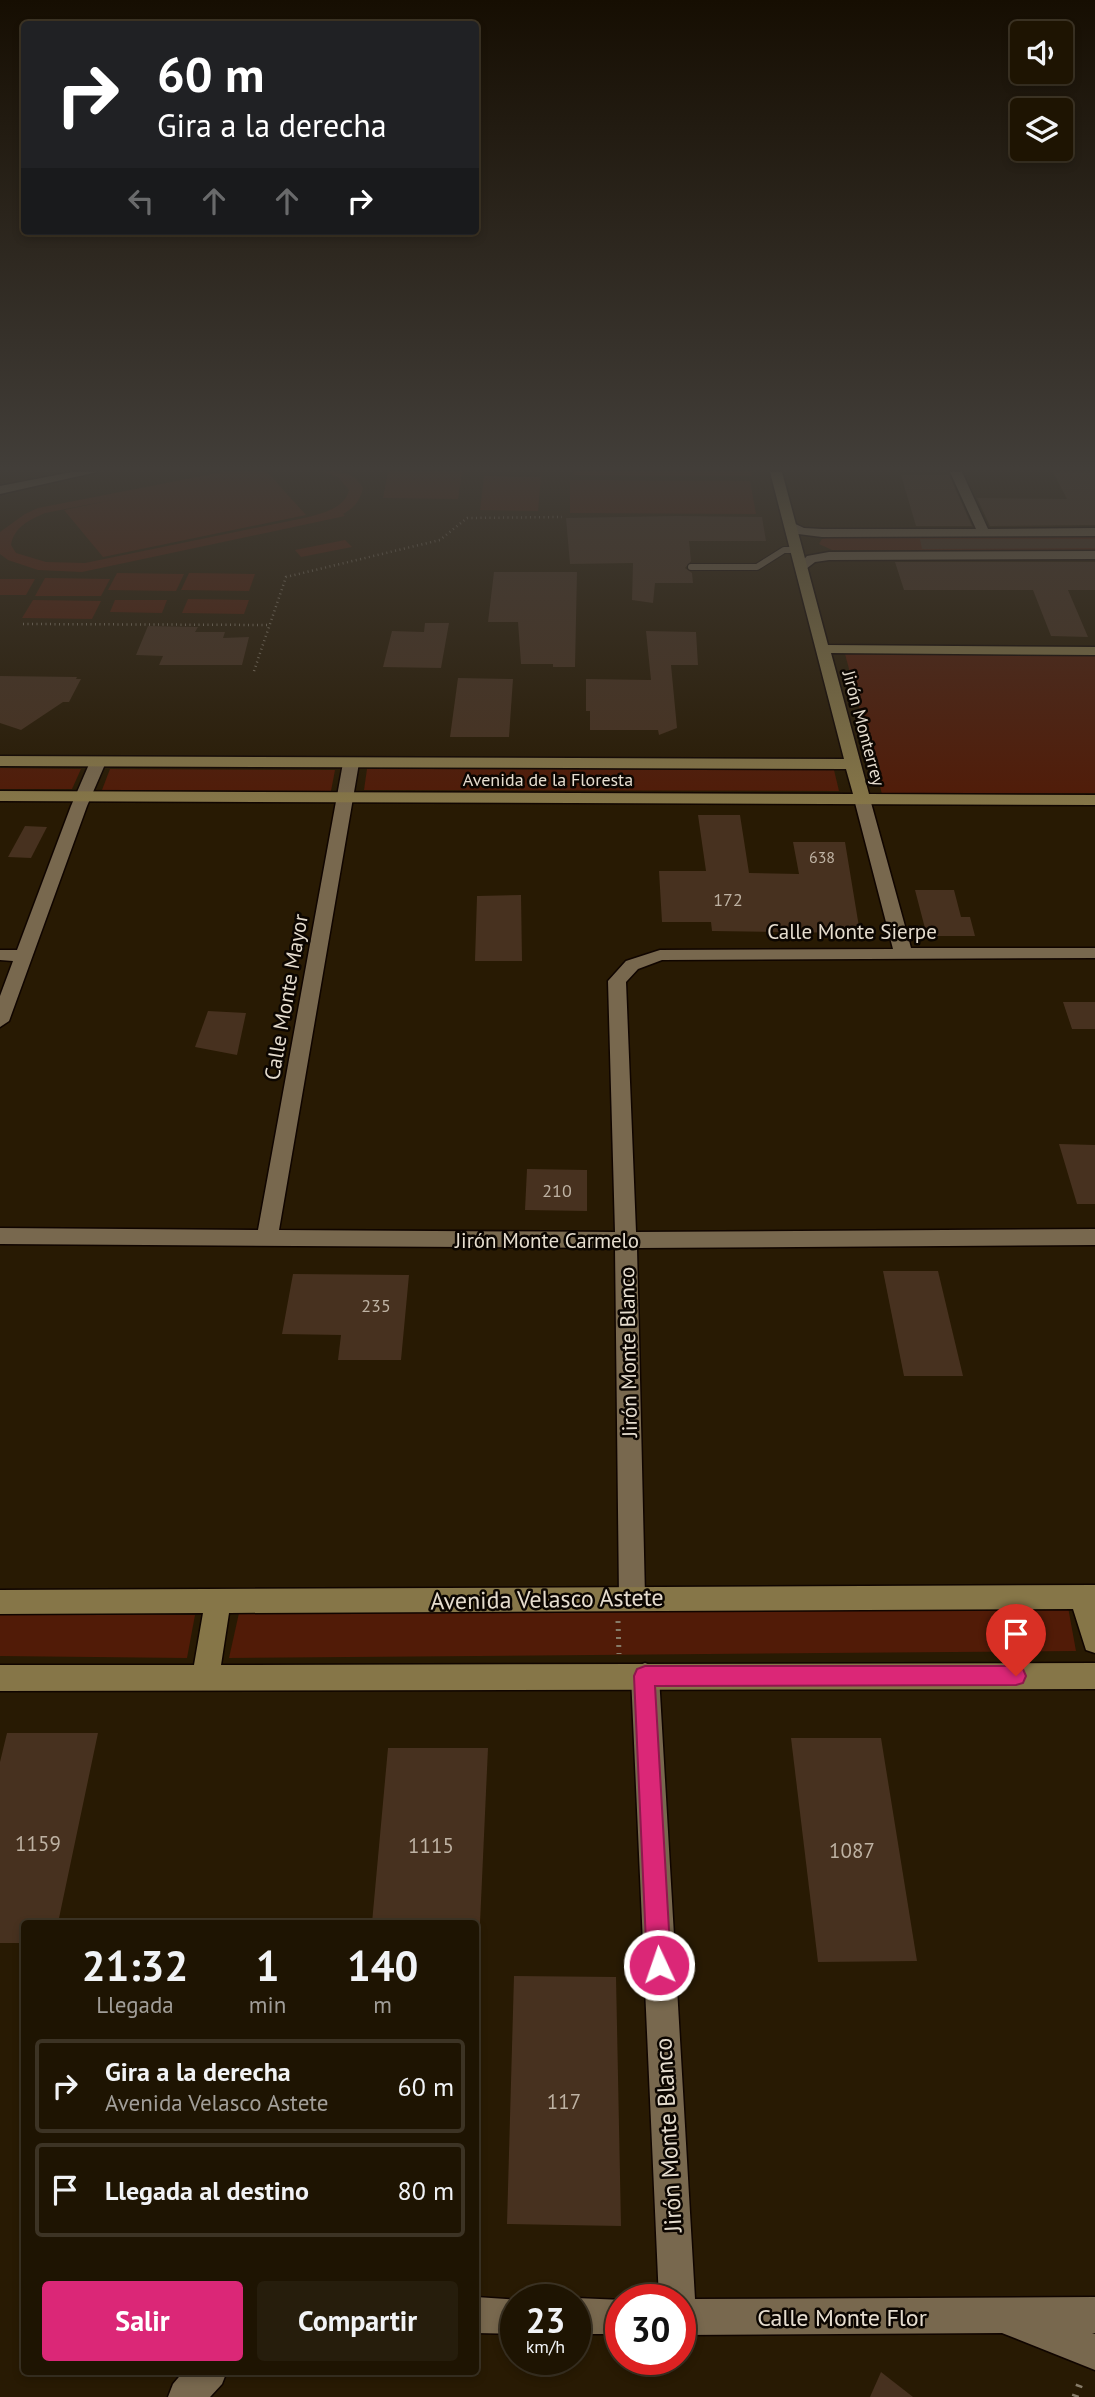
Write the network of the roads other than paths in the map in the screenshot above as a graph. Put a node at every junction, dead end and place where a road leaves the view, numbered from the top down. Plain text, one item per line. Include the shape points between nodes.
1 (806, 584) edge
2 (823, 649) junction
3 (1095, 651) edge
4 (0, 761) edge
5 (98, 762) junction
6 (351, 763) junction
7 (853, 764) junction
8 (0, 796) edge
9 (84, 796) junction
10 (345, 797) junction
11 (862, 799) junction
12 (1095, 800) edge
13 (903, 953) junction
14 (1095, 953) edge
15 (0, 955) edge
16 (25, 956) junction
17 (617, 981) joint
18 (0, 1021) edge
19 (0, 1236) edge
20 (1095, 1237) edge
21 (267, 1238) junction
22 (626, 1240) junction
23 (1089, 1597) edge
24 (625, 1598) junction
25 (218, 1601) junction
26 (0, 1602) edge
27 (1095, 1641) edge
28 (632, 1676) junction
29 (1095, 1676) edge
30 (0, 1678) edge
31 (205, 1678) junction
32 (676, 2284) edge
33 (479, 2315) edge
34 (1095, 2315) edge
35 (500, 2316) edge
36 (696, 2317) edge
37 (1003, 2317) junction
38 (1095, 2352) edge
39 (205, 2375) edge
40 (186, 2397) edge

1 - 2 street, Jirón Monterrey
2 - 3 street
2 - 7 street, Jirón Monterrey
4 - 5 street, Avenida de la Floresta
5 - 6 street, Avenida de la Floresta
5 - 9 street
6 - 7 street, Avenida de la Floresta
6 - 10 street, Calle Monte Mayor
7 - 11 street, Jirón Monterrey
8 - 9 street, Avenida de la Floresta
9 - 10 street, Avenida de la Floresta
9 - 16 street
10 - 11 street, Avenida de la Floresta
10 - 21 street, Calle Monte Mayor
11 - 12 street, Avenida de la Floresta
11 - 13 street, Jirón Monterrey
13 - 14 street, Calle Monte Sierpe
13 - 17 street, Calle Monte Sierpe via 660,955 632,965
15 - 16 street
16 - 18 street
17 - 22 street, Jirón Monte Blanco
19 - 21 street, Jirón Monte Carmelo
20 - 22 street, Jirón Monte Carmelo
21 - 22 street, Jirón Monte Carmelo
22 - 24 street, Jirón Monte Blanco
23 - 24 street, Avenida Velasco Astete
23 - 27 street
24 - 25 street, Avenida Velasco Astete
25 - 26 street, Avenida Velasco Astete
25 - 31 street
28 - 29 street
28 - 31 street
28 - 32 street, Jirón Monte Blanco
30 - 31 street
33 - 35 street
34 - 37 street, Calle Monte Flor
36 - 37 street, Calle Monte Flor
37 - 38 street, Calle Monte Flor
39 - 40 street

